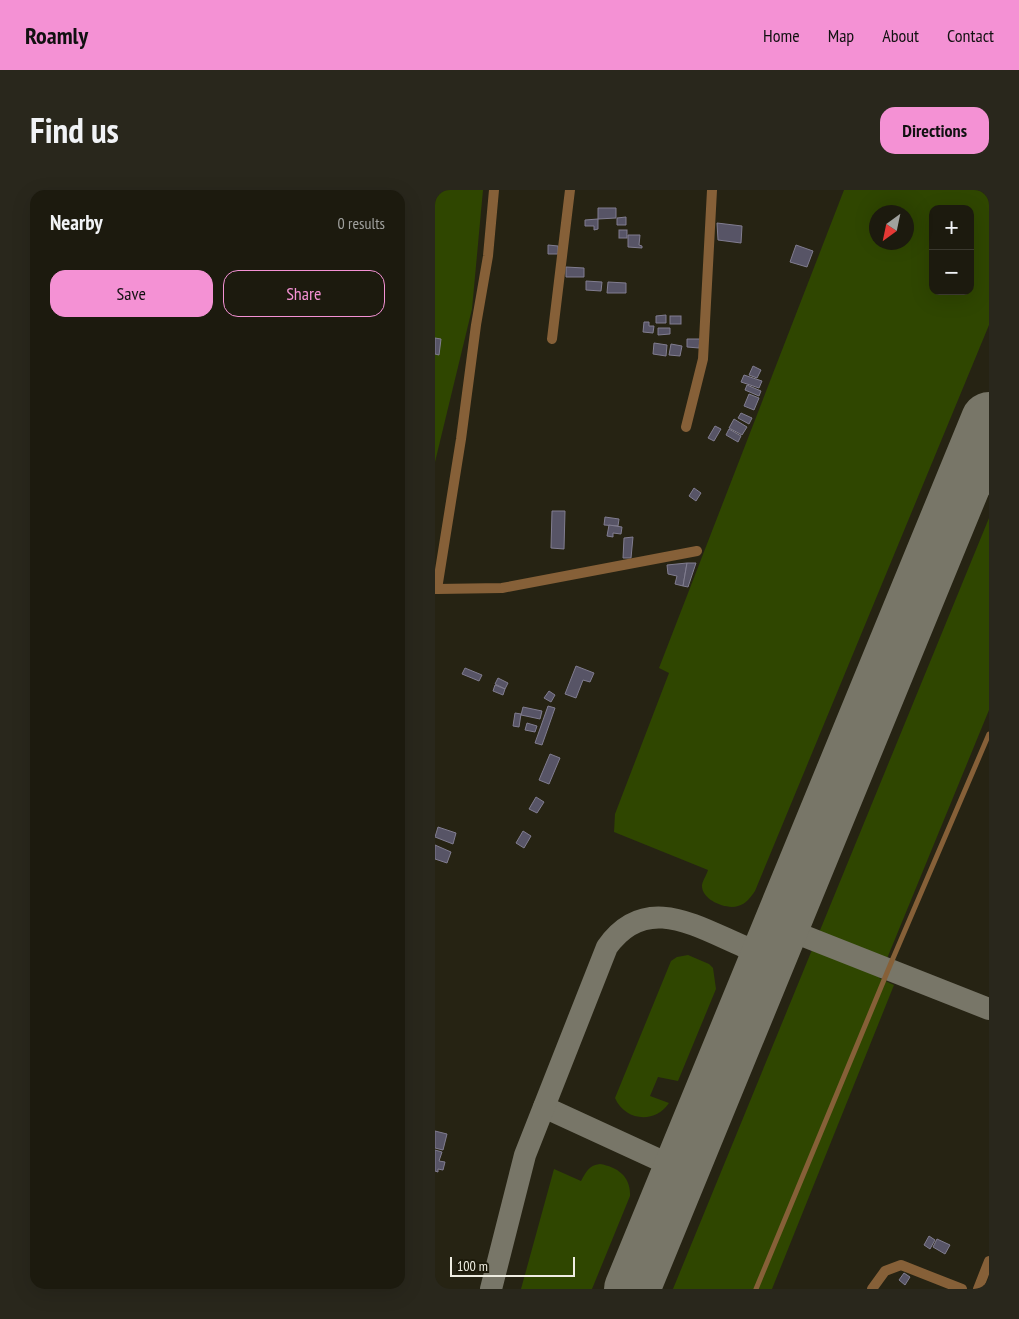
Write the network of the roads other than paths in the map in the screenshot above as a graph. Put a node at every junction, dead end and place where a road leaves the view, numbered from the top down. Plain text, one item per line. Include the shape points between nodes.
1 (493, 190) edge
2 (570, 190) edge
3 (712, 190) edge
4 (552, 339) dead end
5 (686, 427) dead end
6 (697, 551) dead end
7 (436, 589) edge
8 (989, 734) edge
9 (989, 1261) edge
10 (757, 1289) edge
11 (872, 1289) edge
12 (962, 1289) edge
13 (977, 1289) edge

1 - 7 street via 488,256
2 - 4 street
3 - 5 street via 703,359
6 - 7 street via 502,588
8 - 10 lane
9 - 13 street
11 - 12 street via 885,1271 901,1265

